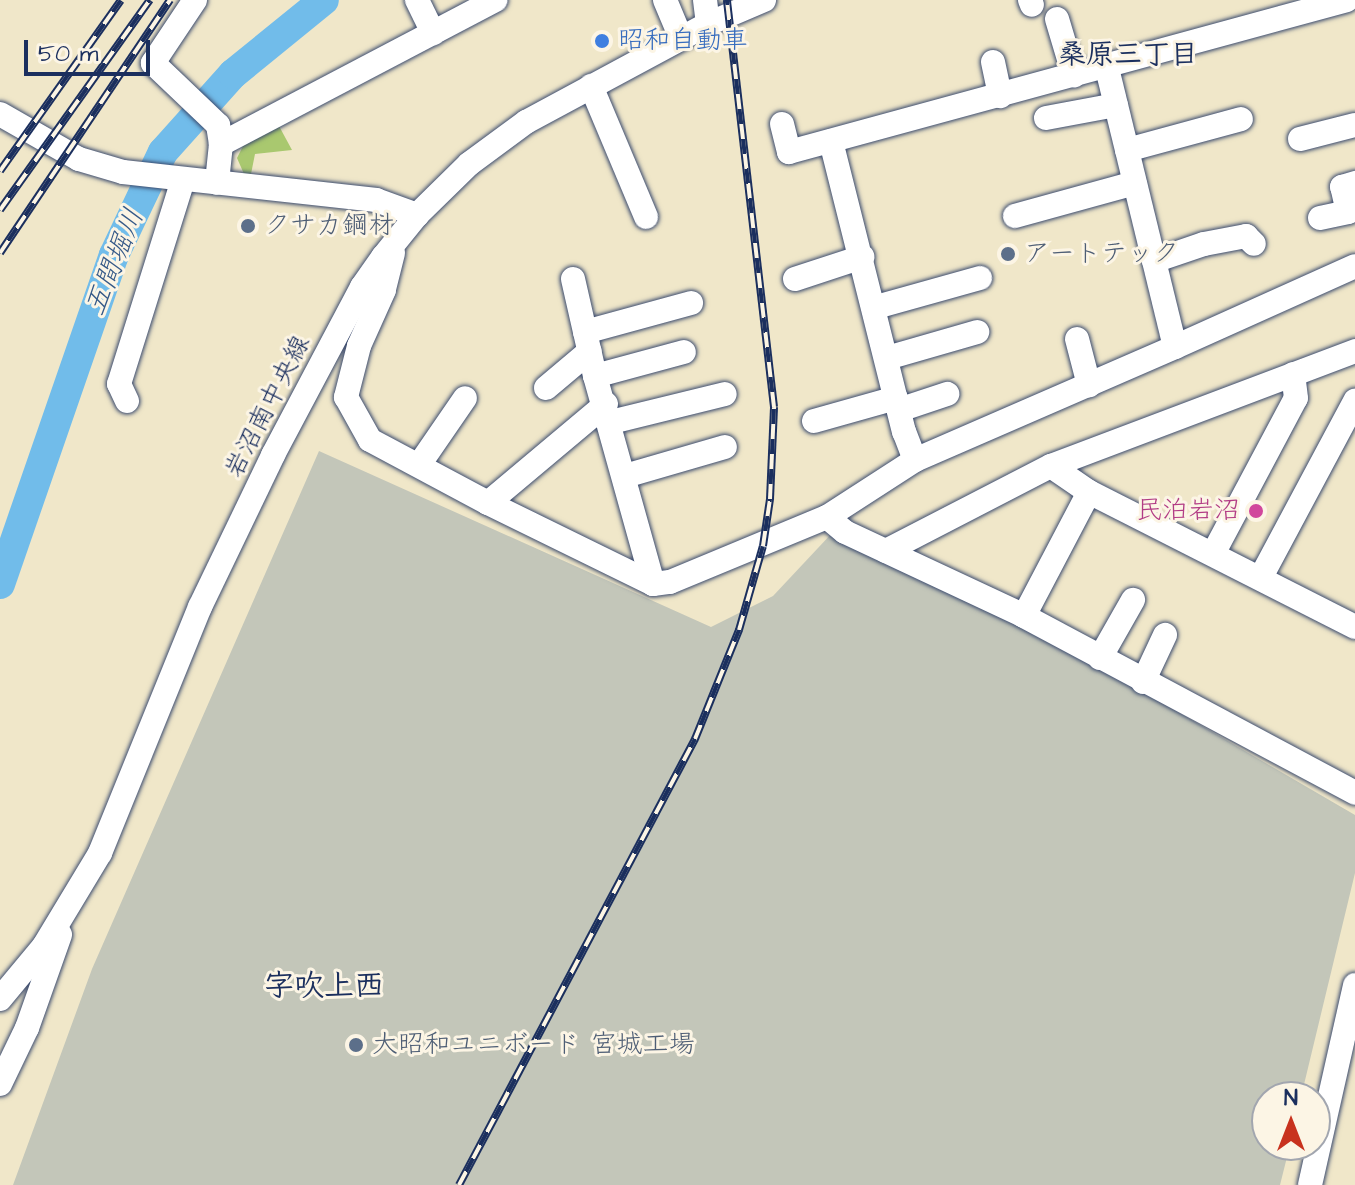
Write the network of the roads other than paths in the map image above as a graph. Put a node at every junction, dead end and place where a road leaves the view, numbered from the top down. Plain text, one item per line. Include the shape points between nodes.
1 (195, 0) edge
2 (417, 0) edge
3 (495, 0) edge
4 (665, 0) edge
5 (764, 0) edge
6 (1347, 0) edge
7 (706, 12) edge
8 (1057, 19) dead end
9 (433, 33) junction
10 (681, 38) junction
11 (993, 62) dead end
12 (1107, 67) junction
13 (1074, 76) junction
14 (591, 86) junction
15 (1000, 96) junction
16 (1116, 105) junction
17 (0, 114) edge
18 (1046, 118) dead end
19 (1241, 119) dead end
20 (782, 124) dead end
21 (1355, 125) edge
22 (220, 134) junction
23 (1300, 139) dead end
24 (831, 141) junction
25 (1127, 150) junction
26 (178, 179) junction
27 (217, 183) junction
28 (1135, 183) junction
29 (1355, 183) edge
30 (417, 215) junction
31 (1015, 216) dead end
32 (646, 217) dead end
33 (1320, 218) dead end
34 (397, 239) junction
35 (1254, 244) dead end
36 (862, 257) junction
37 (1154, 261) junction
38 (1355, 266) edge
39 (980, 278) dead end
40 (573, 279) dead end
41 (795, 279) dead end
42 (691, 303) dead end
43 (876, 307) junction
44 (977, 332) dead end
45 (1077, 339) dead end
46 (587, 342) junction
47 (1175, 347) junction
48 (1355, 351) edge
49 (684, 352) dead end
50 (887, 358) junction
51 (1293, 374) junction
52 (595, 376) junction
53 (1089, 385) junction
54 (546, 388) dead end
55 (725, 394) dead end
56 (947, 394) dead end
57 (465, 398) dead end
58 (127, 401) dead end
59 (1355, 401) edge
60 (898, 404) junction
61 (608, 413) junction
62 (814, 421) dead end
63 (725, 447) dead end
64 (915, 460) junction
65 (419, 465) junction
66 (1051, 466) junction
67 (625, 476) junction
68 (1089, 492) junction
69 (488, 503) junction
70 (827, 517) junction
71 (886, 551) junction
72 (1214, 552) junction
73 (1261, 577) junction
74 (653, 584) junction
75 (1133, 600) dead end
76 (1024, 616) junction
77 (1355, 627) edge
78 (1165, 635) dead end
79 (1100, 658) junction
80 (1143, 682) junction
81 (1355, 793) edge
82 (70, 906) junction
83 (1355, 985) edge
84 (0, 999) edge
85 (0, 1084) edge
86 (1310, 1185) edge

1 - 22 street via 153,63
2 - 9 street
3 - 9 street
4 - 10 street
5 - 7 street, 岩沼南中央線
6 - 12 street
7 - 10 street, 岩沼南中央線
8 - 13 street
9 - 22 street
10 - 14 street, 岩沼南中央線
11 - 15 street
12 - 13 street
12 - 16 street
13 - 15 street
14 - 30 street, 岩沼南中央線 via 469,164
14 - 32 street
15 - 24 street
16 - 18 street
16 - 25 street
17 - 26 street via 79,159 123,172
19 - 25 street
20 - 24 street via 789,152
21 - 23 street
22 - 27 street
24 - 36 street
25 - 28 street
26 - 27 street
26 - 58 street via 119,384
27 - 30 street via 376,200
28 - 31 street
28 - 37 street
29 - 33 street via 1342,187 1348,212
30 - 34 street, 岩沼南中央線
34 - 65 street via 346,397 370,440
34 - 82 street, 岩沼南中央線 via 362,287 273,455 200,607 100,853
35 - 37 street via 1246,236
36 - 41 street
36 - 43 street
37 - 47 street
38 - 47 street
39 - 43 street
40 - 46 street
42 - 46 street
43 - 50 street
44 - 50 street
45 - 53 street
46 - 52 street
46 - 54 street
47 - 53 street
48 - 51 street
49 - 52 street
50 - 60 street
51 - 66 street
51 - 72 street via 1296,398
52 - 61 street
53 - 64 street
55 - 61 street
56 - 60 street
57 - 65 street
59 - 73 street
60 - 62 street
60 - 64 street
61 - 67 street
61 - 69 street
63 - 67 street
64 - 70 street
65 - 69 street
66 - 68 street
66 - 71 street
67 - 74 street
68 - 72 street
68 - 76 street
69 - 74 street
70 - 71 street via 845,532
70 - 74 street via 670,582
71 - 76 street
72 - 73 street
73 - 77 street
75 - 79 street
76 - 79 street
78 - 80 street
79 - 80 street
80 - 81 street
82 - 84 street, 岩沼南中央線
82 - 85 street via 27,1028
83 - 86 street

